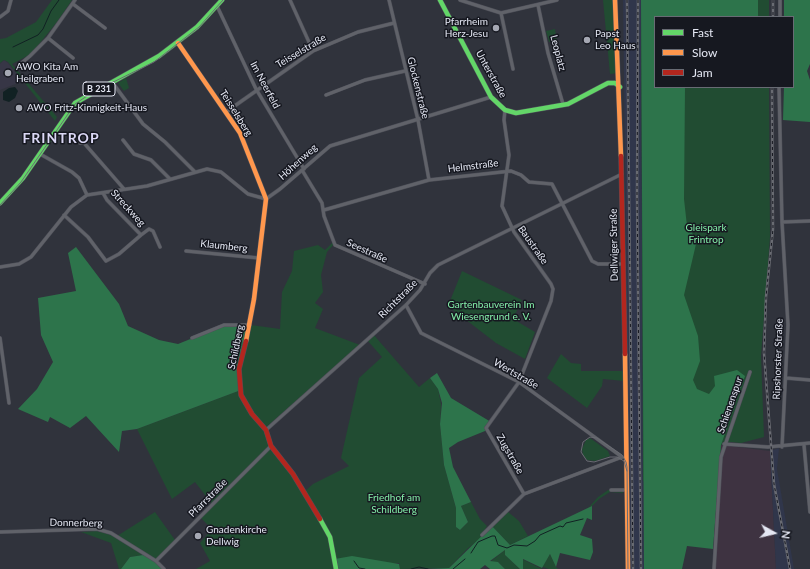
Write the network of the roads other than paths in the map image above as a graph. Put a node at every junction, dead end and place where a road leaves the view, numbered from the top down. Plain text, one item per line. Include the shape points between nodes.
1 (11, 0) edge
2 (75, 0) edge
3 (222, 0) edge
4 (290, 0) edge
5 (389, 0) edge
6 (440, 0) edge
7 (460, 0) edge
8 (557, 0) edge
9 (615, 0) edge
10 (780, 0) edge
11 (73, 4) junction
12 (538, 5) junction
13 (217, 6) junction
14 (501, 13) junction
15 (780, 16) edge
16 (0, 17) edge
17 (394, 23) junction
18 (104, 28) dead end
19 (48, 38) junction
20 (178, 43) junction
21 (312, 51) junction
22 (73, 58) dead end
23 (18, 66) dead end
24 (513, 69) dead end
25 (406, 71) junction
26 (112, 82) junction
27 (620, 87) junction
28 (779, 88) edge
29 (256, 89) junction
30 (326, 95) dead end
31 (491, 97) junction
32 (563, 104) junction
33 (505, 110) junction
34 (226, 112) junction
35 (418, 120) junction
36 (123, 140) dead end
37 (80, 143) dead end
38 (40, 154) junction
39 (303, 169) junction
40 (507, 170) junction
41 (195, 172) junction
42 (622, 174) junction
43 (170, 180) junction
44 (429, 180) junction
45 (124, 189) junction
46 (103, 193) junction
47 (87, 195) junction
48 (266, 198) junction
49 (0, 203) edge
50 (563, 203) junction
51 (324, 210) junction
52 (64, 215) junction
53 (810, 221) edge
54 (782, 222) junction
55 (512, 229) junction
56 (142, 235) junction
57 (160, 247) dead end
58 (186, 251) dead end
59 (259, 258) junction
60 (623, 264) junction
61 (0, 267) edge
62 (425, 284) junction
63 (406, 305) junction
64 (250, 325) junction
65 (0, 338) edge
66 (192, 338) dead end
67 (750, 372) dead end
68 (786, 378) junction
69 (810, 380) edge
70 (519, 382) junction
71 (9, 403) dead end
72 (266, 430) junction
73 (810, 443) edge
74 (724, 444) junction
75 (804, 445) junction
76 (271, 446) junction
77 (782, 447) junction
78 (624, 457) junction
79 (611, 490) dead end
80 (626, 490) junction
81 (524, 494) junction
82 (810, 509) edge
83 (0, 532) edge
84 (482, 534) dead end
85 (156, 561) junction
86 (164, 569) edge
87 (336, 569) edge
88 (628, 569) edge
89 (714, 569) edge

1 - 16 street via 8,11
2 - 11 street
3 - 13 main road, B 231
4 - 21 street
5 - 17 street, Glockenstraße
6 - 31 main road, Unterstraße
7 - 14 street
8 - 12 street
9 - 27 main road, Dellwiger Straße
10 - 15 street
11 - 18 street
11 - 19 street
12 - 14 street
12 - 32 street, Leoplatz via 548,53
13 - 20 main road, B 231 via 197,28
13 - 29 street, Im Neerfeld
14 - 24 street
17 - 21 street, Teisselstraße via 358,32
17 - 25 street, Glockenstraße
19 - 22 street
19 - 23 street
20 - 26 main road, B 231 via 152,62
20 - 34 main road, Teisselsberg
21 - 29 street, Teisselstraße
25 - 30 street via 365,80
25 - 35 street, Glockenstraße
26 - 38 main road, B 231 via 75,103
26 - 41 street via 143,124
27 - 32 main road, Unterstraße via 615,83 608,83 580,99
27 - 42 main road, Dellwiger Straße
28 - 54 street, Ripshorster Straße
29 - 34 street, Teisselstraße
29 - 39 street, Im Neerfeld
31 - 33 main road, Unterstraße
31 - 35 street, Höhenweg
32 - 33 main road, Unterstraße via 516,113
33 - 40 street, Baustraße via 509,151
34 - 48 main road, Teisselsberg via 240,133
35 - 39 street, Höhenweg via 330,146
35 - 44 street, Glockenstraße
36 - 43 street via 134,154 151,160
37 - 45 street via 84,143
38 - 47 street via 72,172
38 - 49 main road, B 231 via 16,187
39 - 48 street, Höhenweg
39 - 51 street, Seestraße
40 - 44 street, Helmstraße
40 - 50 street, Helmstraße via 521,175 529,182 552,184
40 - 55 street, Baustraße via 502,206
41 - 43 street
41 - 48 street via 217,171 248,194
42 - 50 street, Richtstraße
42 - 60 main road, Dellwiger Straße
43 - 45 street
44 - 51 street, Helmstraße
45 - 46 street
46 - 47 street
46 - 56 street, Streckweg
47 - 52 street
48 - 59 main road, Schildberg
50 - 55 street, Richtstraße
50 - 60 street, Helmstraße via 592,261 598,264
51 - 62 street, Seestraße via 335,245
52 - 56 street, Streckweg via 88,237 106,261
52 - 61 street via 31,257 19,264
53 - 54 street
54 - 68 street, Ripshorster Straße via 788,325
55 - 62 street, Richtstraße via 438,265 430,273
55 - 70 street, Baustraße via 553,288 551,301
56 - 57 street, Streckweg via 151,229
58 - 59 street, Klaumberg
59 - 64 main road, Schildberg
60 - 78 main road, Dellwiger Straße
62 - 63 street, Richtstraße
63 - 70 street, Wertstraße via 421,333
63 - 72 street, Richtstraße
64 - 66 street via 224,326
64 - 72 main road, Schildberg via 239,369 240,388 247,407
65 - 71 street
67 - 74 street, Schienenspur
68 - 69 street
68 - 77 street, Ripshorster Straße
70 - 78 street, Wertstraße
70 - 81 street, Zugstraße via 486,429
72 - 76 main road, Schildberg
73 - 75 street
74 - 77 street
74 - 89 street via 719,476
75 - 77 street
75 - 82 street
76 - 85 street, Pfarrstraße
76 - 87 main road, Schildberg via 293,474 325,526 330,536
78 - 80 main road, Dellwiger Straße
78 - 81 street
79 - 80 street
80 - 88 main road, Dellwiger Straße
81 - 84 street
83 - 85 street, Donnerberg via 97,529 111,533
85 - 86 street, Donnerberg

